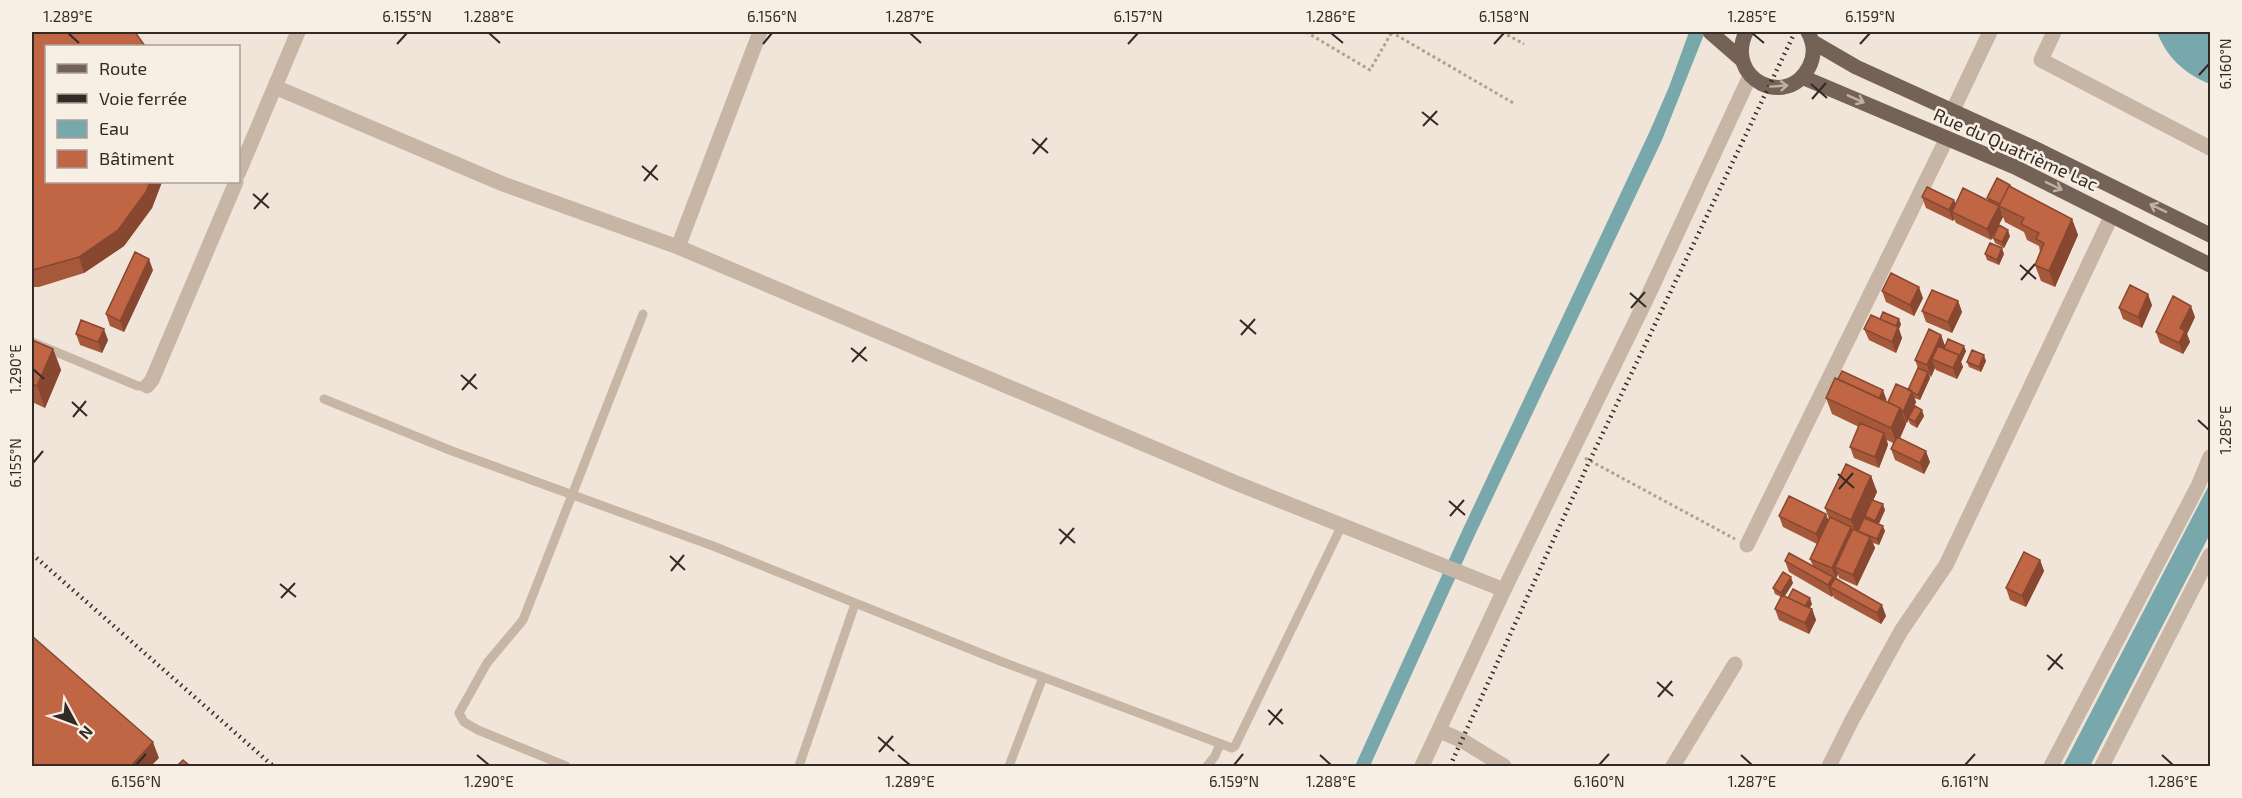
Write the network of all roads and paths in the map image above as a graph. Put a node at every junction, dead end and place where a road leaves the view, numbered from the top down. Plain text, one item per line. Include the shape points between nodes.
1 (298, 32) edge
2 (760, 32) edge
3 (1305, 32) edge
4 (1392, 32) edge
5 (1502, 32) edge
6 (1710, 32) edge
7 (1746, 32) edge
8 (1990, 32) edge
9 (2054, 32) edge
10 (1810, 35) edge
11 (1524, 44) dead end
12 (1741, 59) junction
13 (1750, 76) junction
14 (1802, 78) junction
15 (275, 87) junction
16 (1515, 104) dead end
17 (1952, 112) junction
18 (1947, 138) junction
19 (2211, 147) edge
20 (240, 169) edge
21 (236, 183) edge
22 (2112, 215) junction
23 (2211, 235) edge
24 (678, 247) junction
25 (2211, 265) edge
26 (642, 314) dead end
27 (32, 342) edge
28 (147, 386) joint
29 (324, 399) dead end
30 (1572, 453) junction
31 (2211, 457) edge
32 (572, 494) junction
33 (1342, 525) junction
34 (1747, 545) joint
35 (2211, 555) edge
36 (1504, 590) junction
37 (855, 604) junction
38 (1735, 664) dead end
39 (1043, 677) junction
40 (1440, 731) junction
41 (1220, 744) junction
42 (566, 766) edge
43 (799, 766) edge
44 (1009, 766) edge
45 (1207, 766) edge
46 (1422, 766) edge
47 (1504, 766) edge
48 (1673, 766) edge
49 (1829, 766) edge
50 (2051, 766) edge
51 (2102, 766) edge

1 - 15 street
2 - 24 street
3 - 4 path via 1370,69
4 - 16 path
5 - 11 path
6 - 12 main road
7 - 12 main road
8 - 17 street
9 - 19 street via 2041,60
10 - 14 main road via 1812,61
10 - 17 main road, Rue du Quatrième Lac via 1856,67
12 - 13 main road
13 -> 14 main road via 1775,87 1785,87
13 - 30 street
14 -> 18 main road, Rue du Quatrième Lac
15 - 20 street
15 - 24 street via 503,184
23 -> 17 main road, Rue du Quatrième Lac
18 -> 22 main road, Rue du Quatrième Lac
18 - 34 street
21 - 28 street
22 - 25 main road, Rue du Quatrième Lac
22 - 49 street via 1946,565 1901,631
24 - 33 street
26 - 32 lane
27 - 28 lane via 138,386
29 - 32 lane
30 - 34 path
30 - 36 street
31 - 50 street
32 - 37 lane
32 - 42 lane via 523,620 487,663 459,713 464,722 478,730
33 - 36 street
33 - 41 lane via 1235,746
35 - 51 street
36 - 40 street
37 - 39 lane
37 - 43 lane
38 - 48 street
39 - 41 lane
39 - 44 lane
40 - 46 street
40 - 47 street
41 - 45 lane

